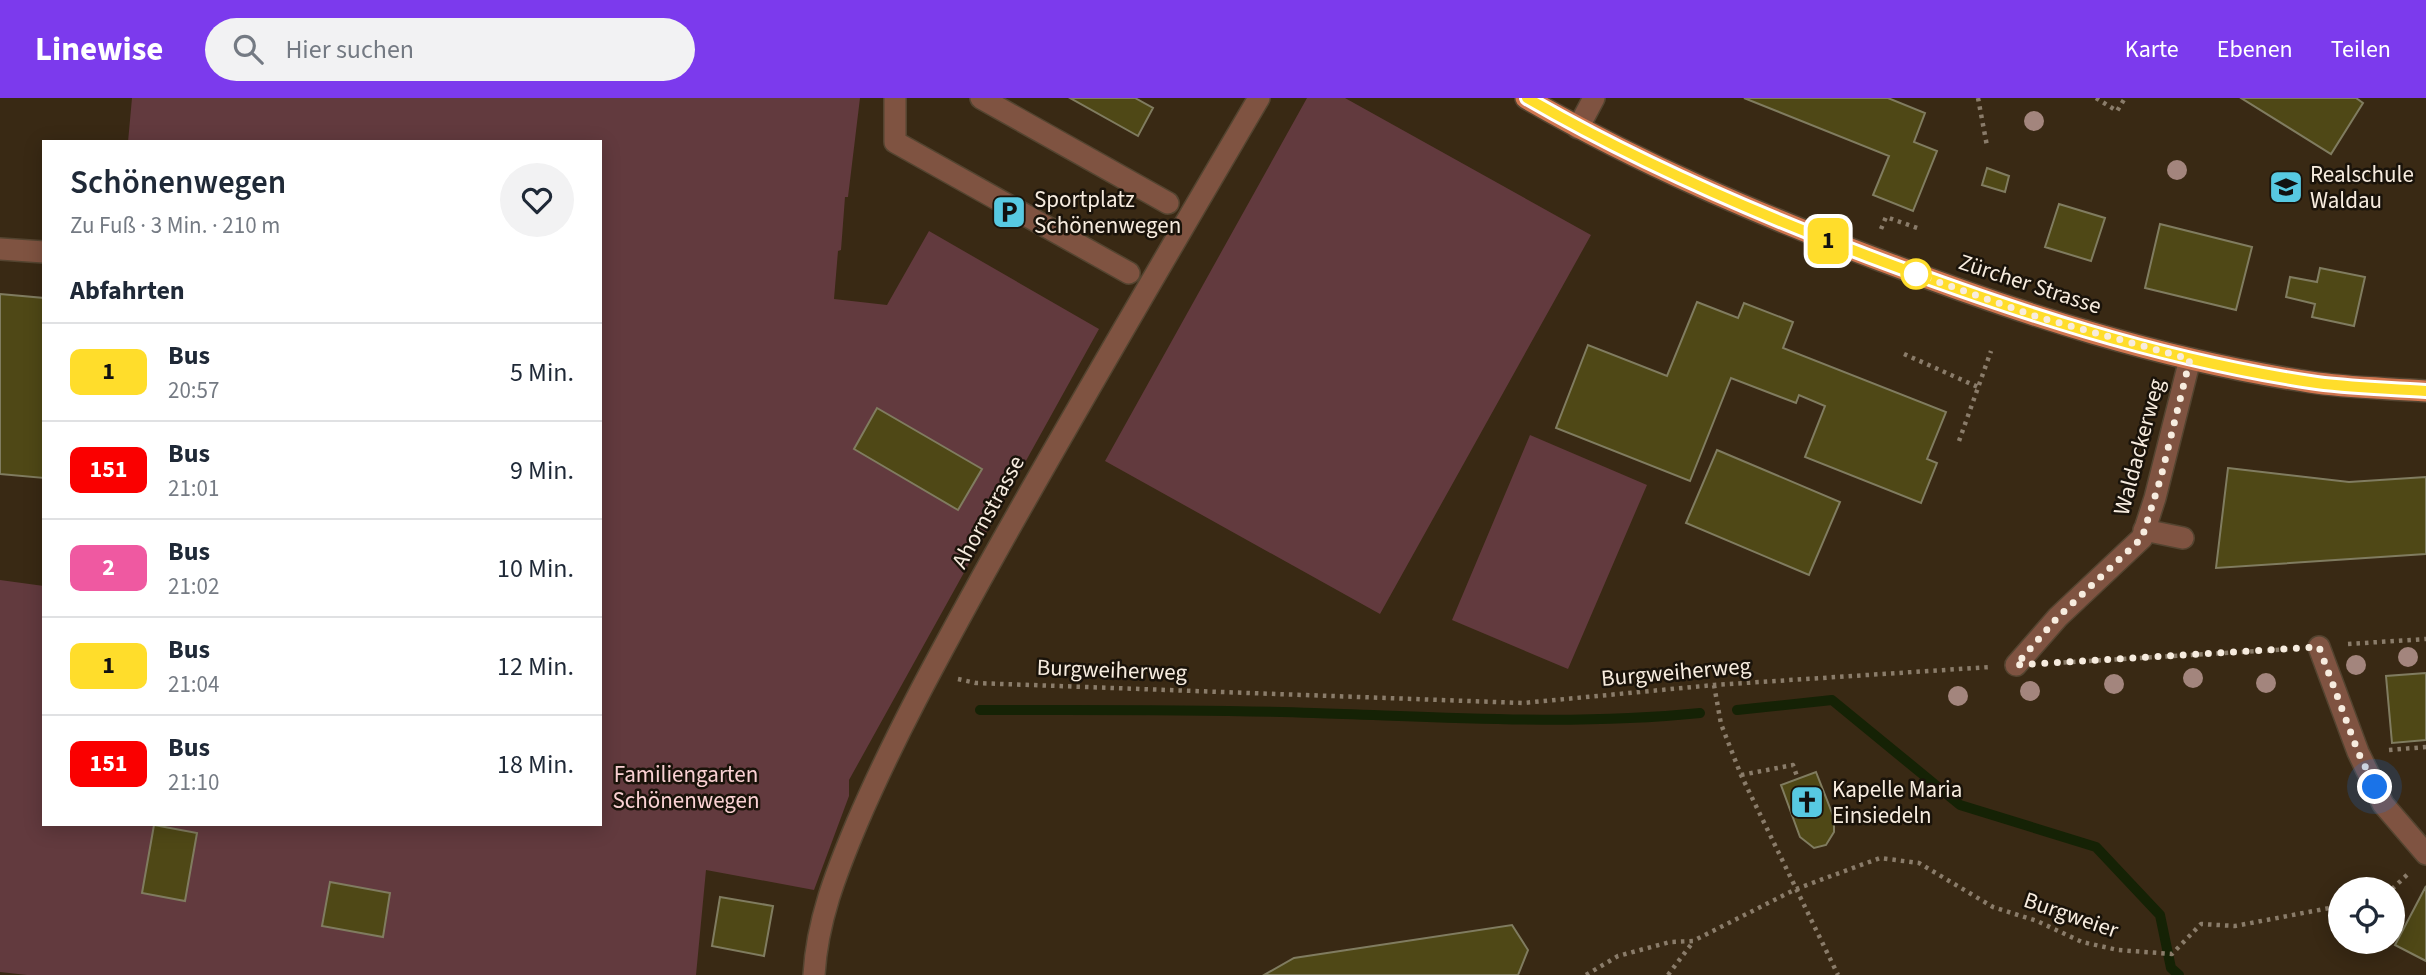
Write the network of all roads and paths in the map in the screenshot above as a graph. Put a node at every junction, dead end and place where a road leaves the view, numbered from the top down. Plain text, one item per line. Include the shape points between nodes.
1 (895, 98) edge
2 (981, 98) edge
3 (1259, 98) edge
4 (1527, 98) edge
5 (1594, 98) edge
6 (1978, 98) edge
7 (2096, 98) edge
8 (2125, 98) edge
9 (1578, 128) junction
10 (1987, 146) dead end
11 (1168, 202) dead end
12 (1881, 229) dead end
13 (1920, 229) dead end
14 (0, 249) edge
15 (42, 252) edge
16 (1129, 273) dead end
17 (1991, 351) dead end
18 (1903, 354) dead end
19 (2190, 359) junction
20 (1978, 387) junction
21 (2426, 391) edge
22 (1959, 441) dead end
23 (2144, 530) junction
24 (2183, 538) dead end
25 (2426, 639) edge
26 (2319, 647) junction
27 (2016, 665) junction
28 (932, 667) junction
29 (1714, 685) junction
30 (2426, 747) edge
31 (2358, 752) junction
32 (1741, 775) junction
33 (1798, 779) dead end
34 (2426, 855) edge
35 (1796, 889) junction
36 (2328, 908) edge
37 (1693, 941) junction
38 (810, 974) edge
39 (1586, 975) edge
40 (1668, 975) edge
41 (1838, 975) edge

1 - 16 street via 895,142
2 - 11 street
3 - 28 street, Ahornstrasse via 1074,411
4 - 9 main road, Zürcher Strasse
5 - 9 street
6 - 10 path
7 - 8 path via 2117,111
9 - 19 main road, Zürcher Strasse via 1690,183 1930,279 2038,317
12 - 13 path via 1886,217
14 - 15 street
17 - 20 path
18 - 20 path
19 - 21 main road, Zürcher Strasse via 2313,383
19 - 23 street, Waldackerweg
20 - 22 path
23 - 24 street
23 - 27 street, Waldackerweg via 2142,538 2058,617
25 - 26 path, Burgweiherweg
26 - 27 path, Burgweiherweg
26 - 31 street
27 - 29 path, Burgweiherweg
28 - 29 path, Burgweiherweg via 976,683 1523,703
28 - 38 street, Ahornstrasse via 881,767 843,856 822,914
29 - 32 path via 1721,724
30 - 31 path
31 - 34 street via 2383,804
32 - 33 path via 1793,765
32 - 35 path
35 - 36 path, Burgweier via 1880,858 1919,863 1993,907 2082,942 2172,954 2201,924 2235,926
35 - 37 path, Burgweier
35 - 41 path
37 - 39 path via 1618,956
37 - 40 path

